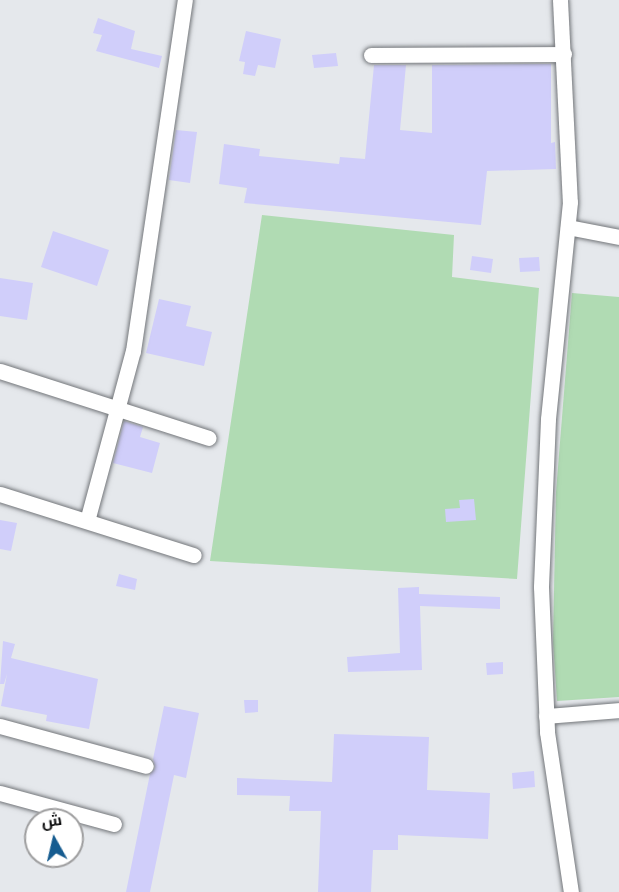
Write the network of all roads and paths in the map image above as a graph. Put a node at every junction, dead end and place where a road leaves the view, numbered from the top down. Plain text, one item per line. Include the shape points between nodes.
1 (185, 0) edge
2 (560, 0) edge
3 (564, 54) junction
4 (371, 55) dead end
5 (568, 227) junction
6 (619, 237) edge
7 (0, 371) edge
8 (120, 410) junction
9 (209, 438) dead end
10 (0, 494) edge
11 (87, 521) junction
12 (194, 555) dead end
13 (619, 710) edge
14 (546, 717) junction
15 (0, 726) edge
16 (146, 766) dead end
17 (0, 793) edge
18 (114, 824) dead end
19 (571, 892) edge

1 - 8 street via 146,278
2 - 3 street
3 - 4 street
3 - 5 street via 571,170
5 - 6 street
5 - 14 street via 548,419 541,587
7 - 8 street
8 - 9 street
8 - 11 street
10 - 11 street
11 - 12 street
13 - 14 street
14 - 19 street
15 - 16 street
17 - 18 street

